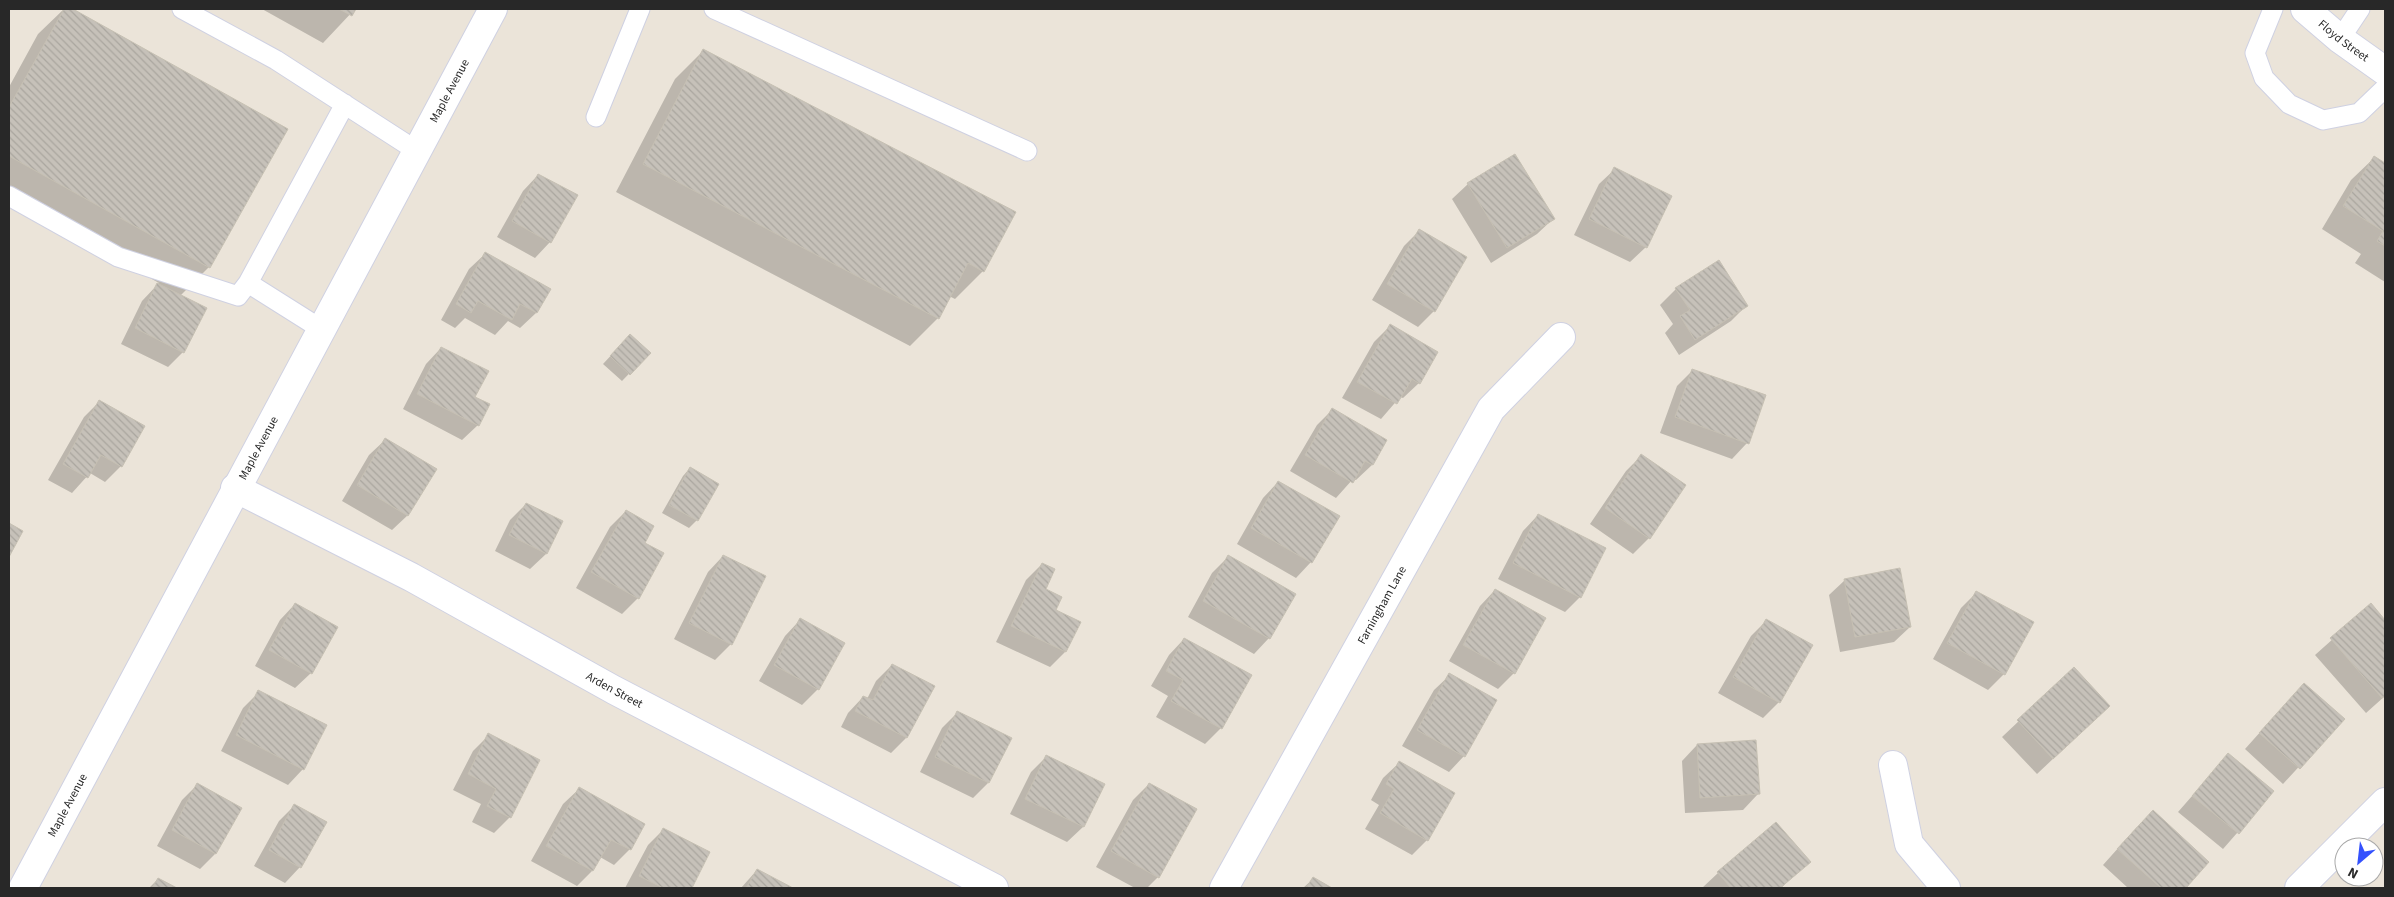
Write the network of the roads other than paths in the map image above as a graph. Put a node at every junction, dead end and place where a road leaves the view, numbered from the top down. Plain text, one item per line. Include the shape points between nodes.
1 (182, 9) edge
2 (493, 9) edge
3 (640, 9) edge
4 (714, 9) edge
5 (2273, 9) edge
6 (2305, 9) edge
7 (2360, 9) edge
8 (2340, 39) junction
9 (2385, 71) edge
10 (2385, 88) edge
11 (345, 104) junction
12 (596, 117) dead end
13 (417, 151) junction
14 (1027, 151) dead end
15 (9, 196) edge
16 (248, 282) junction
17 (321, 329) junction
18 (1560, 336) dead end
19 (235, 488) junction
20 (1893, 765) dead end
21 (2385, 802) edge
22 (23, 888) edge
23 (994, 888) edge
24 (1224, 888) edge
25 (1946, 888) edge
26 (2299, 888) edge

1 - 11 lane via 276,60
2 - 13 street, Maple Avenue
3 - 12 lane
4 - 14 lane
5 - 10 lane via 2255,53 2264,78 2289,104 2323,120 2359,113
6 - 8 street, Floyd Street
7 - 8 lane
8 - 9 street, Floyd Street
11 - 13 lane
11 - 16 lane
13 - 17 street, Maple Avenue
15 - 16 lane via 118,257 238,296
16 - 17 lane
17 - 19 street, Maple Avenue
18 - 24 street, Farningham Lane via 1491,408
19 - 22 street, Maple Avenue
19 - 23 street, Arden Street via 411,577 614,690
20 - 25 street via 1909,844
21 - 26 street

